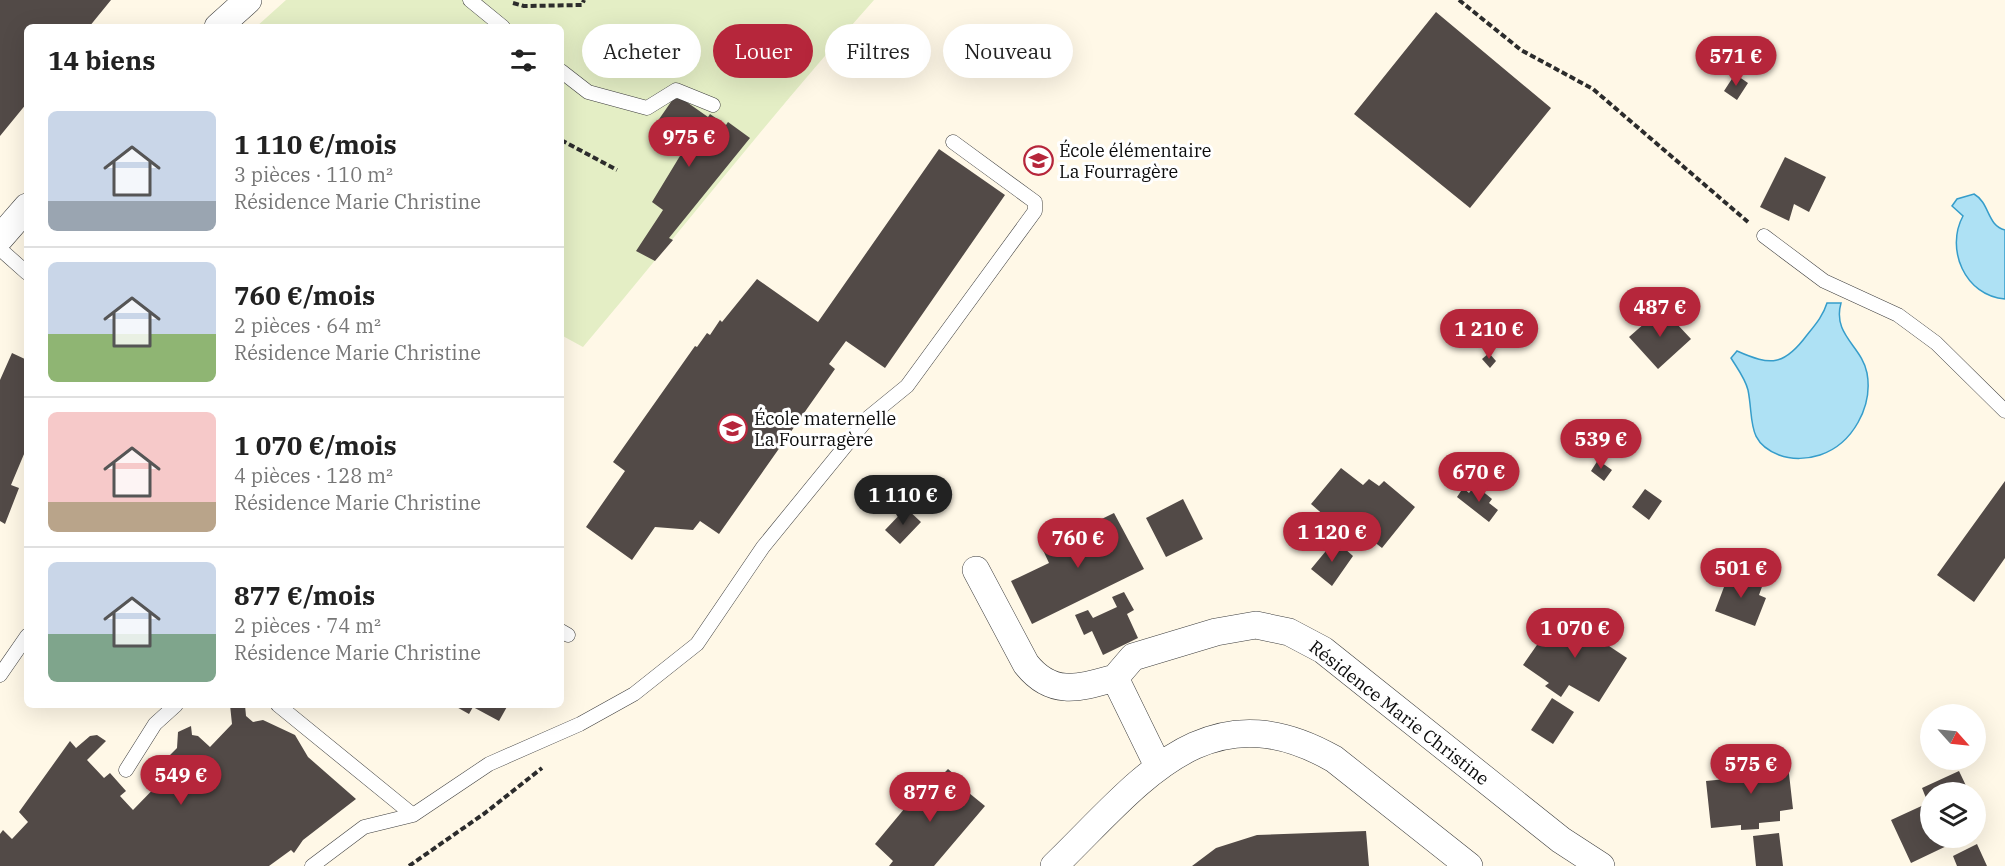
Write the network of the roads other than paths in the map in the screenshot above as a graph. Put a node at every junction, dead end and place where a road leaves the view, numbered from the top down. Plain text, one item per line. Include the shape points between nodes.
1 (248, 0) edge
2 (470, 0) edge
3 (221, 24) edge
4 (499, 24) edge
5 (564, 73) edge
6 (713, 105) dead end
7 (953, 142) dead end
8 (24, 216) edge
9 (1764, 236) road end
10 (0, 238) edge
11 (0, 249) edge
12 (24, 270) edge
13 (2005, 411) edge
14 (975, 570) dead end
15 (24, 640) edge
16 (0, 675) edge
17 (1115, 678) junction
18 (173, 708) edge
19 (282, 708) edge
20 (1158, 766) junction
21 (126, 770) dead end
22 (414, 815) junction
23 (312, 866) edge
24 (1054, 866) edge
25 (1469, 866) edge
26 (1601, 866) edge

1 - 3 street
2 - 4 lane
5 - 6 lane via 588,92 647,108 676,90
7 - 22 lane via 1035,202 1035,211 907,386 869,417 763,547 697,644 634,694 580,724 489,764
8 - 10 street
9 - 13 lane via 1824,281 1898,315 1936,343
11 - 12 lane
14 - 17 street via 1036,677 1063,688
15 - 16 lane
17 - 20 street
17 - 26 street, Résidence Marie Christine via 1133,657 1216,632 1256,625 1289,632 1323,650 1561,840
18 - 21 lane via 155,724
19 - 22 lane
20 - 24 street
20 - 25 street via 1189,746 1232,734 1275,734 1310,745 1334,759
22 - 23 lane via 364,827

